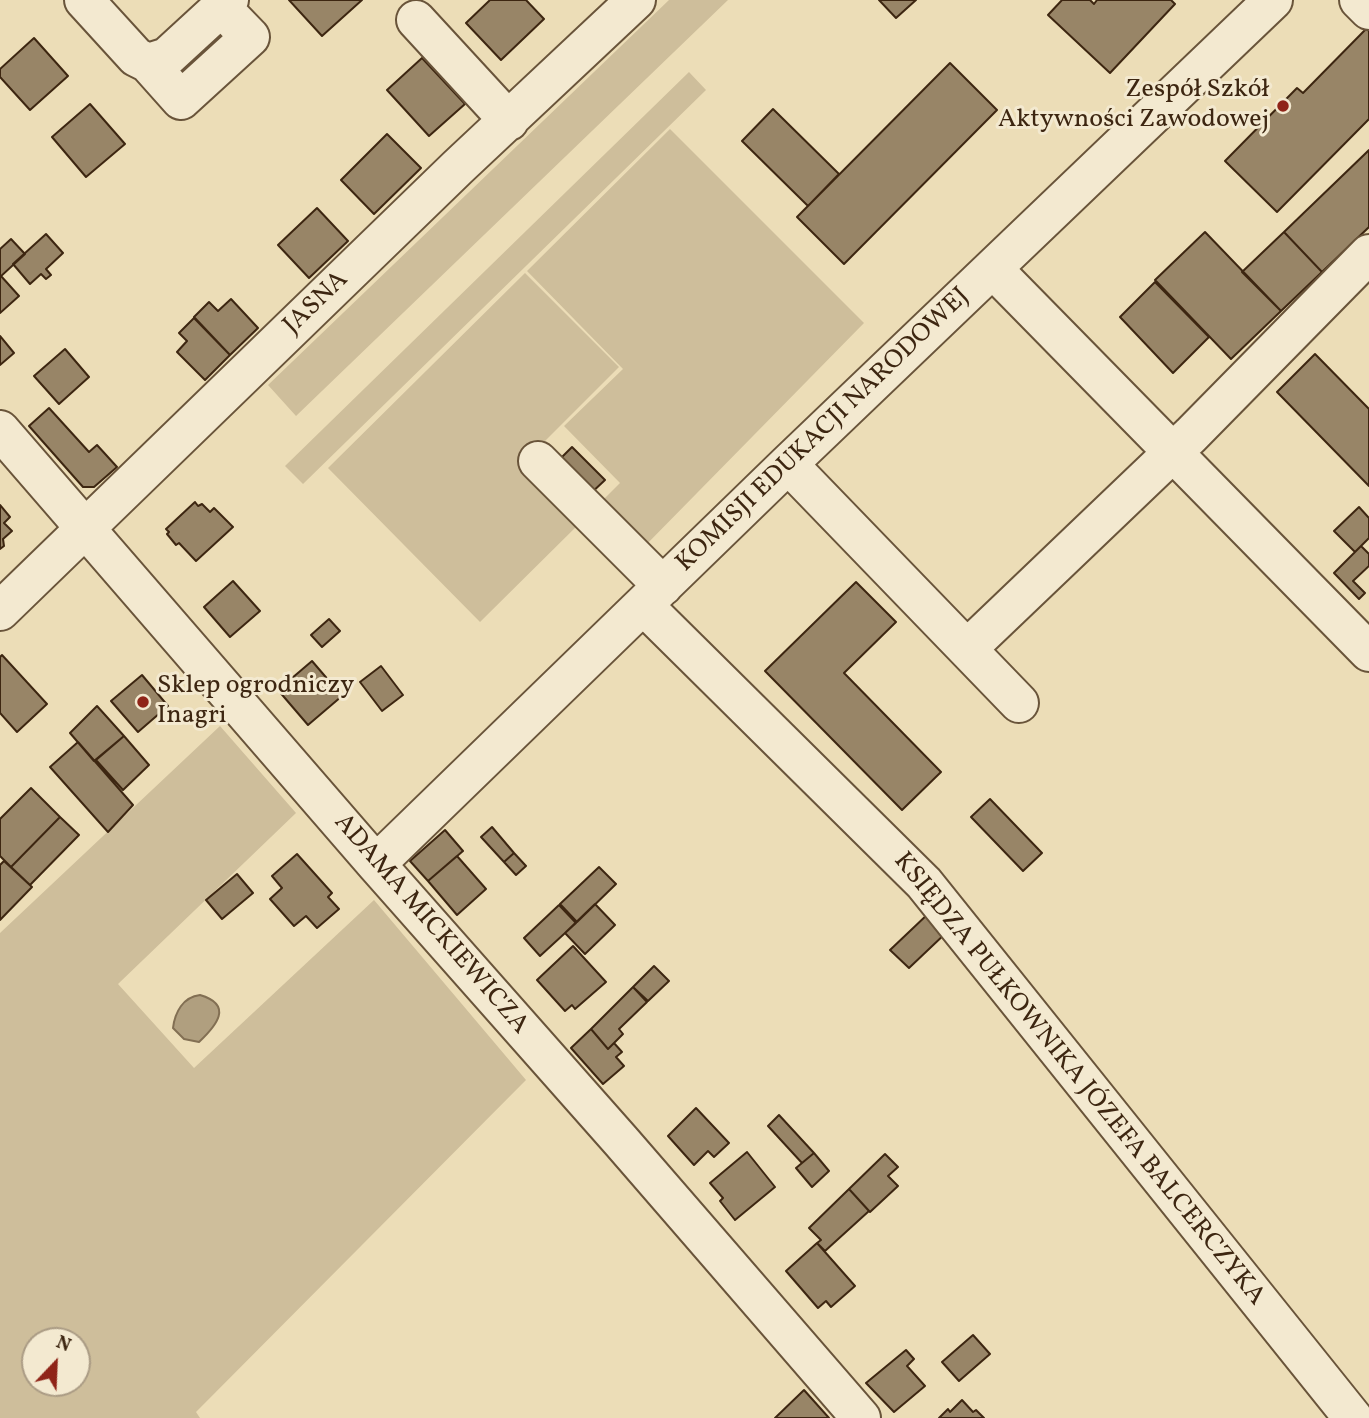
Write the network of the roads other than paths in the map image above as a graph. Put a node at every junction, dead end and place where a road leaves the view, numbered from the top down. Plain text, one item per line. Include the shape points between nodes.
1 (84, 0) edge
2 (636, 0) edge
3 (1273, 0) edge
4 (1359, 0) edge
5 (225, 4) edge
6 (1369, 10) edge
7 (416, 20) dead end
8 (509, 121) junction
9 (1369, 254) edge
10 (993, 269) junction
11 (0, 430) edge
12 (1173, 452) junction
13 (538, 461) dead end
14 (788, 464) junction
15 (85, 528) junction
16 (653, 595) junction
17 (0, 611) edge
18 (967, 649) junction
19 (1369, 652) edge
20 (1019, 703) dead end
21 (376, 864) junction
22 (861, 1418) edge
23 (1353, 1418) edge

1 - 5 street via 136,57 148,63 167,57
2 - 8 street, JASNA
3 - 10 street, KOMISJI EDUKACJI NARODOWEJ
4 - 6 street
7 - 8 street
8 - 15 street, JASNA
9 - 12 street
10 - 12 street
10 - 14 street, KOMISJI EDUKACJI NARODOWEJ
11 - 15 street, ADAMA MICKIEWICZA
12 - 18 street
12 - 19 street
13 - 16 street, KSIĘDZA PUŁKOWNIKA JÓZEFA BALCERCZYKA
14 - 16 street, KOMISJI EDUKACJI NARODOWEJ
14 - 18 street
15 - 17 street, JASNA
15 - 21 street, ADAMA MICKIEWICZA
16 - 21 street, KOMISJI EDUKACJI NARODOWEJ
16 - 23 street, KSIĘDZA PUŁKOWNIKA JÓZEFA BALCERCZYKA via 925,883
18 - 20 street
21 - 22 street, ADAMA MICKIEWICZA

